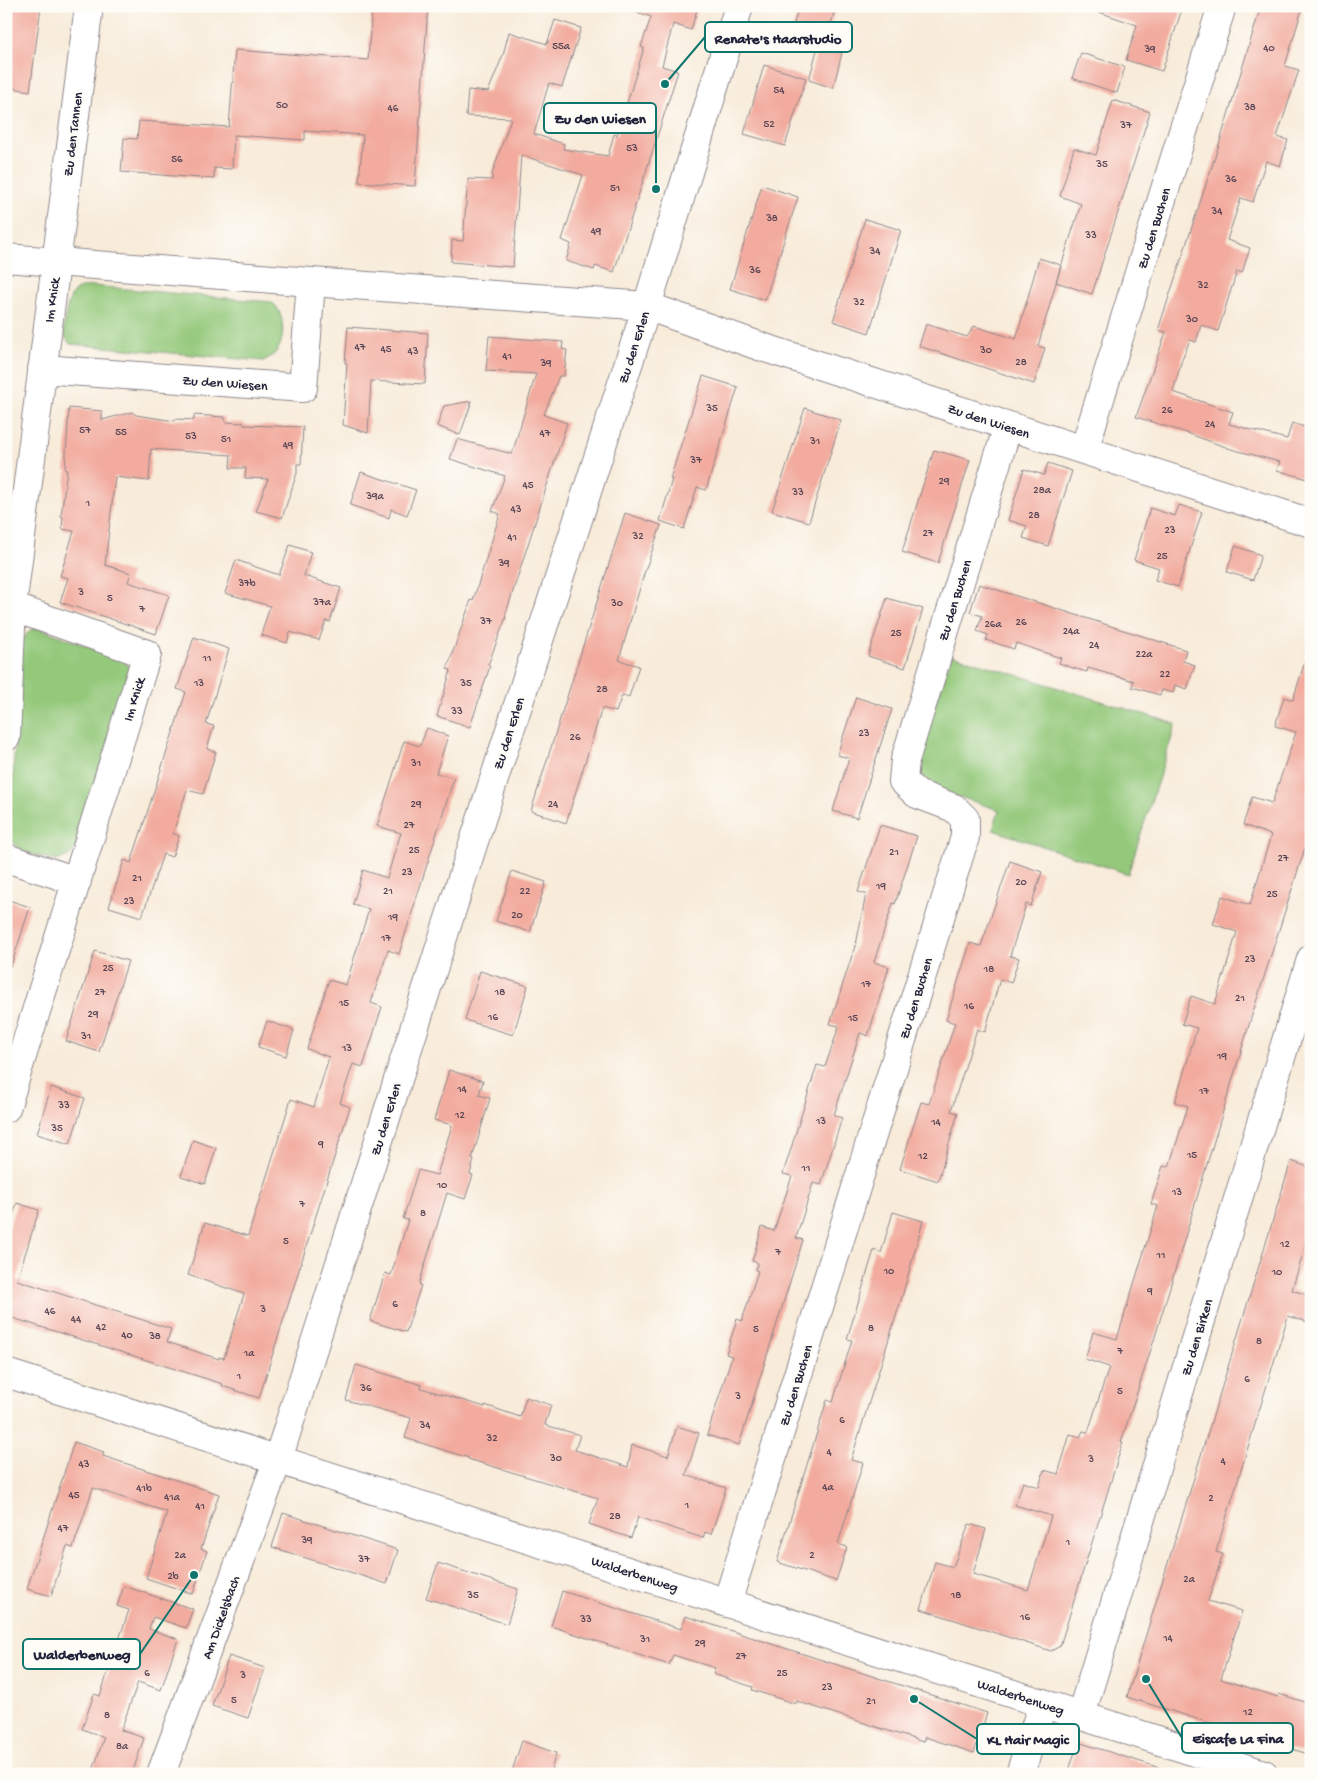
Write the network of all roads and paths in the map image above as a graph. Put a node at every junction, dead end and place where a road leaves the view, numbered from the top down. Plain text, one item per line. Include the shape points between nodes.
1 (88, 6) edge
2 (738, 6) edge
3 (1222, 6) edge
4 (6, 258) edge
5 (56, 262) junction
6 (311, 282) junction
7 (647, 306) junction
8 (42, 369) junction
9 (1008, 426) junction
10 (1084, 450) junction
11 (1311, 523) edge
12 (12, 607) junction
13 (6, 737) edge
14 (6, 858) edge
15 (78, 881) junction
16 (1311, 959) edge
17 (6, 1108) edge
18 (6, 1373) edge
19 (278, 1459) junction
20 (727, 1602) junction
21 (1043, 1703) junction
22 (1081, 1715) junction
23 (162, 1774) edge
24 (1020, 1774) edge
25 (1264, 1774) edge

1 - 5 street, Zu den Tannen
2 - 7 street, Zu den Erlen
3 - 10 street, Zu den Buchen
4 - 5 street, Zu den Wiesen
5 - 6 street, Zu den Wiesen
5 - 8 street, Im Knick
6 - 7 street, Zu den Wiesen
6 - 8 street, Zu den Wiesen via 303,388
7 - 9 street, Zu den Wiesen via 762,347
7 - 19 street, Zu den Erlen
8 - 12 street, Im Knick
9 - 10 street, Zu den Wiesen
9 - 20 street, Zu den Buchen via 905,760 903,781 917,794 954,808 966,819 965,837
10 - 11 street, Zu den Wiesen
12 - 13 street, Im Knick
12 - 15 street, Im Knick via 147,654
14 - 15 street
15 - 17 street, Im Knick
16 - 22 street, Zu den Birken
18 - 19 street, Walderbenweg
19 - 20 street, Walderbenweg
19 - 23 street, Am Dickelsbach
20 - 21 street, Walderbenweg
21 - 22 street, Walderbenweg
21 - 24 street
22 - 25 street, Walderbenweg

